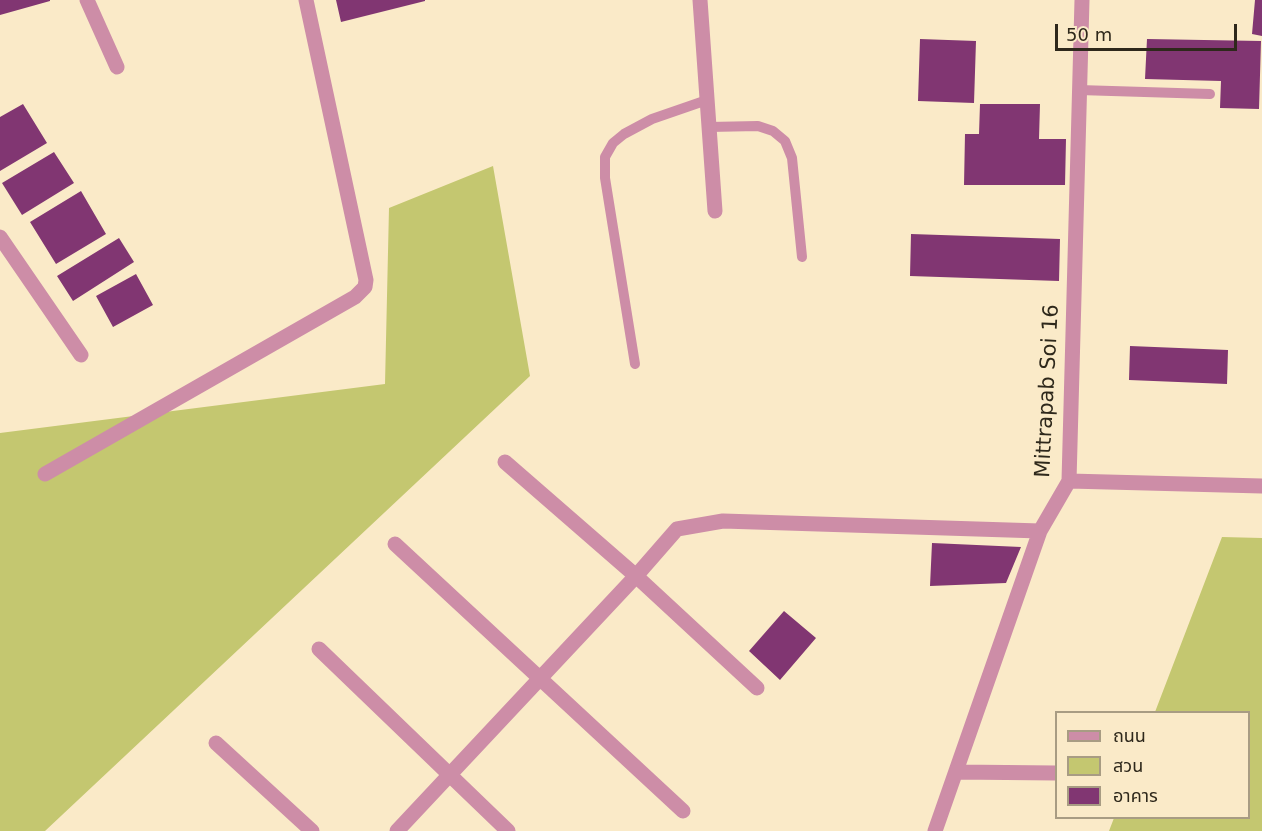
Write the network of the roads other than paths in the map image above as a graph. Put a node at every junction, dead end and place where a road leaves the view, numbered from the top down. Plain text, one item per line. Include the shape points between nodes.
1 (87, 0) edge
2 (306, 0) edge
3 (700, 0) edge
4 (1082, 0) edge
5 (117, 67) dead end
6 (1079, 90) junction
7 (1210, 94) dead end
8 (707, 100) junction
9 (709, 127) junction
10 (716, 211) dead end
11 (0, 237) edge
12 (802, 257) dead end
13 (81, 355) dead end
14 (635, 364) dead end
15 (505, 462) dead end
16 (45, 474) dead end
17 (1069, 482) junction
18 (1262, 486) edge
19 (1040, 531) junction
20 (395, 544) dead end
21 (636, 576) junction
22 (319, 649) dead end
23 (540, 679) junction
24 (757, 688) dead end
25 (216, 743) dead end
26 (956, 772) junction
27 (1055, 773) edge
28 (449, 776) junction
29 (683, 811) dead end
30 (312, 831) edge
31 (397, 831) edge
32 (508, 831) edge
33 (935, 831) edge

1 - 5 street
2 - 16 street via 365,286 355,297
3 - 8 street
4 - 6 street, Mittrapab Soi 16
6 - 7 lane
6 - 17 street, Mittrapab Soi 16
8 - 9 street
8 - 14 lane via 652,119 624,134 605,157 605,178
9 - 10 street
9 - 12 lane via 758,126 785,141 792,158
11 - 13 street
15 - 21 street
17 - 18 street
17 - 19 street, Mittrapab Soi 16
19 - 21 street via 723,521 677,529
19 - 26 street, Mittrapab Soi 16
20 - 23 street
21 - 23 street
21 - 24 street
22 - 28 street
23 - 28 street
23 - 29 street
25 - 30 street
26 - 27 street
26 - 33 street, Mittrapab Soi 16
28 - 31 street
28 - 32 street

